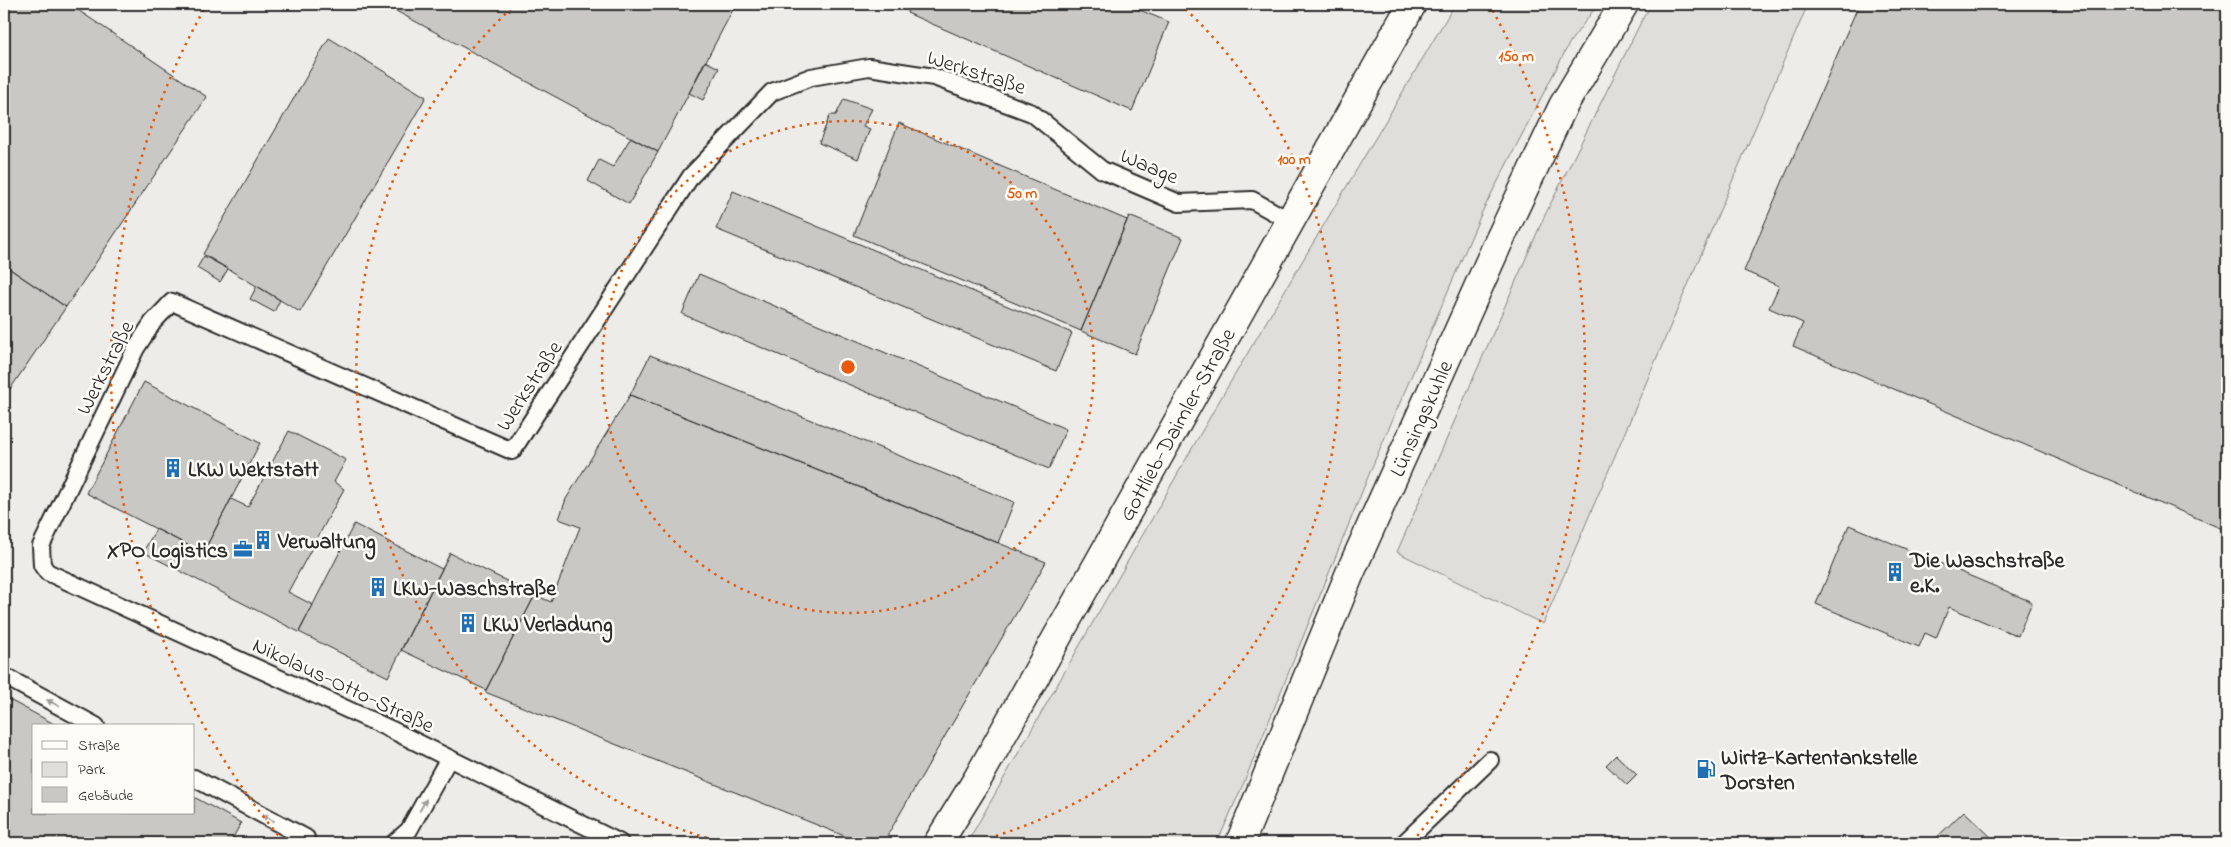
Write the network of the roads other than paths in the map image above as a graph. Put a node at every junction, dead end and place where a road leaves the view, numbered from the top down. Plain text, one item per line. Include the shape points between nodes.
1 (1412, 4) edge
2 (1624, 4) edge
3 (1102, 170) joint
4 (1290, 221) junction
5 (47, 572) joint
6 (4, 676) edge
7 (92, 724) edge
8 (449, 758) junction
9 (1490, 760) dead end
10 (195, 779) edge
11 (303, 843) edge
12 (394, 843) edge
13 (620, 843) edge
14 (938, 843) edge
15 (1240, 843) edge
16 (1404, 843) edge

1 - 4 street, Gottlieb-Daimler-Straße
2 - 15 street, Lünsingskuhle via 1563,106 1499,241 1350,573
3 - 4 lane, Waage via 1179,203 1252,200
3 - 5 lane, Werkstraße via 1032,113 934,77 869,67 811,77 772,92 691,176 512,450 172,302 153,322 136,348 41,546 42,565
4 - 14 street, Gottlieb-Daimler-Straße via 977,780
5 - 8 lane, Nikolaus-Otto-Straße
7 -> 6 lane
12 -> 8 lane via 409,830
8 - 13 lane, Nikolaus-Otto-Straße
9 - 16 lane
11 -> 10 lane via 306,838

